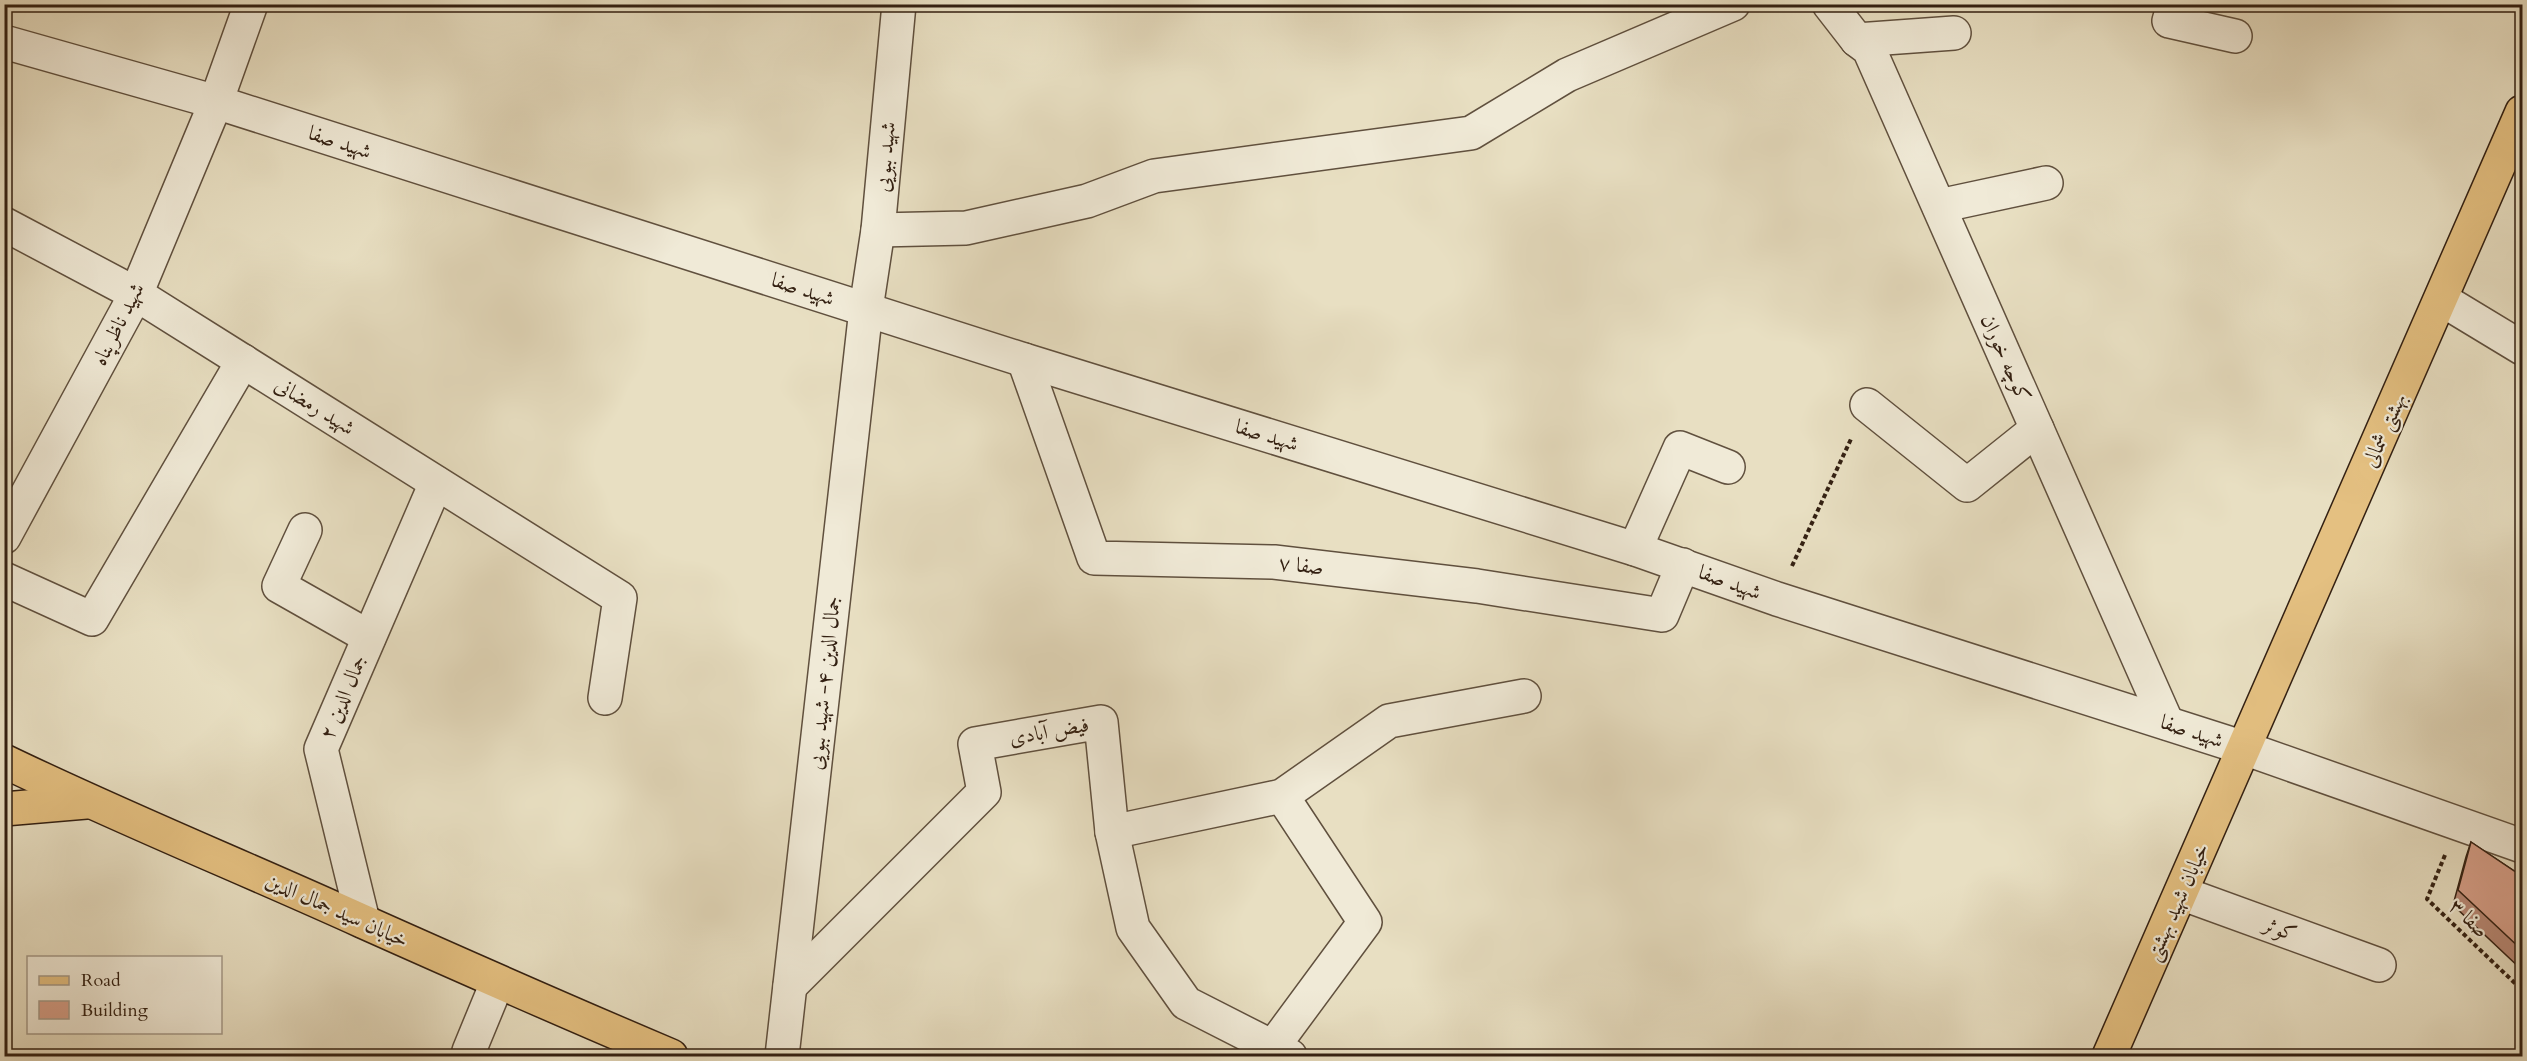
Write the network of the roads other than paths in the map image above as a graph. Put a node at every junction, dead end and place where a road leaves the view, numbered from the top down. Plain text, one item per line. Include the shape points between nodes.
1 (251, 4) edge
2 (899, 4) edge
3 (1733, 4) edge
4 (1829, 4) edge
5 (2174, 4) edge
6 (1954, 33) dead end
7 (2235, 36) dead end
8 (1857, 40) junction
9 (4, 42) edge
10 (216, 102) junction
11 (2521, 118) edge
12 (2046, 183) dead end
13 (1939, 206) junction
14 (4, 224) edge
15 (878, 230) junction
16 (136, 294) junction
17 (2441, 299) junction
18 (866, 309) junction
19 (2523, 348) edge
20 (1024, 360) junction
21 (243, 361) junction
22 (1867, 405) road end
23 (2037, 429) junction
24 (1728, 467) dead end
25 (436, 483) junction
26 (305, 530) dead end
27 (4, 537) edge
28 (1635, 549) junction
29 (1683, 566) junction
30 (4, 579) edge
31 (369, 637) junction
32 (1524, 696) dead end
33 (605, 698) dead end
34 (2167, 723) junction
35 (2244, 748) junction
36 (4, 761) edge
37 (1282, 796) junction
38 (90, 802) junction
39 (4, 809) edge
40 (1112, 832) junction
41 (2523, 846) edge
42 (2181, 893) junction
43 (363, 921) junction
44 (2379, 965) dead end
45 (497, 983) junction
46 (790, 986) junction
47 (1281, 1052) edge
48 (467, 1055) edge
49 (671, 1056) edge
50 (782, 1056) edge
51 (2109, 1056) edge

1 - 10 street, شهید ناظرپناه
2 - 15 street, شهید ببویی
3 - 15 street via 1567,75 1471,133 1154,176 1087,201 966,228
4 - 8 street, کوچه خوران
5 - 7 street via 2169,21
6 - 8 street
8 - 13 street, کوچه خوران via 1869,49
9 - 10 street, شهید صفا
10 - 16 street, شهید ناظرپناه
10 - 18 street, شهید صفا
11 - 17 main road, بهشتی شمالی
12 - 13 street
13 - 23 street, کوچه خوران
14 - 16 street, شهید رمضانی
15 - 18 street, شهید ببویی
16 - 21 street, شهید رمضانی
16 - 27 street, شهید ناظرپناه
17 - 19 street
17 - 35 main road, بهشتی شمالی
18 - 20 street, شهید صفا
18 - 46 street, جمال الدین ۴- شهید ببویی
20 - 28 street, شهید صفا
20 - 29 street, صفا ۷ via 1094,558 1274,562 1477,586 1662,615
21 - 25 street, شهید رمضانی
21 - 30 street via 92,619
22 - 23 street via 1967,484
23 - 34 street, کوچه خوران
24 - 28 street via 1680,448
25 - 31 street, جمال الدین ۲
25 - 33 street, شهید رمضانی via 620,598
26 - 31 street via 279,586
28 - 29 street, شهید صفا
29 - 34 street, شهید صفا
31 - 43 street, جمال الدین ۲ via 321,749
32 - 37 street via 1389,721
34 - 35 street, شهید صفا
35 - 41 street, شهید صفا
35 - 42 main road, خیابان شهید بهشتی
36 - 38 main road, خیابان سید جمال الدین
37 - 40 street
37 - 47 street via 1365,922
38 - 39 main road
38 - 43 main road, خیابان سید جمال الدین
40 - 46 street, فیض آبادی via 1101,722 975,744 984,792
40 - 47 street, فیض آبادی via 1133,928 1186,1004
42 - 44 street, کوثر
42 - 51 main road, خیابان شهید بهشتی
43 - 45 main road, خیابان سید جمال الدین
45 - 48 street
45 - 49 main road, خیابان سید جمال الدین
46 - 50 street, جمال الدین ۴- شهید ببویی

